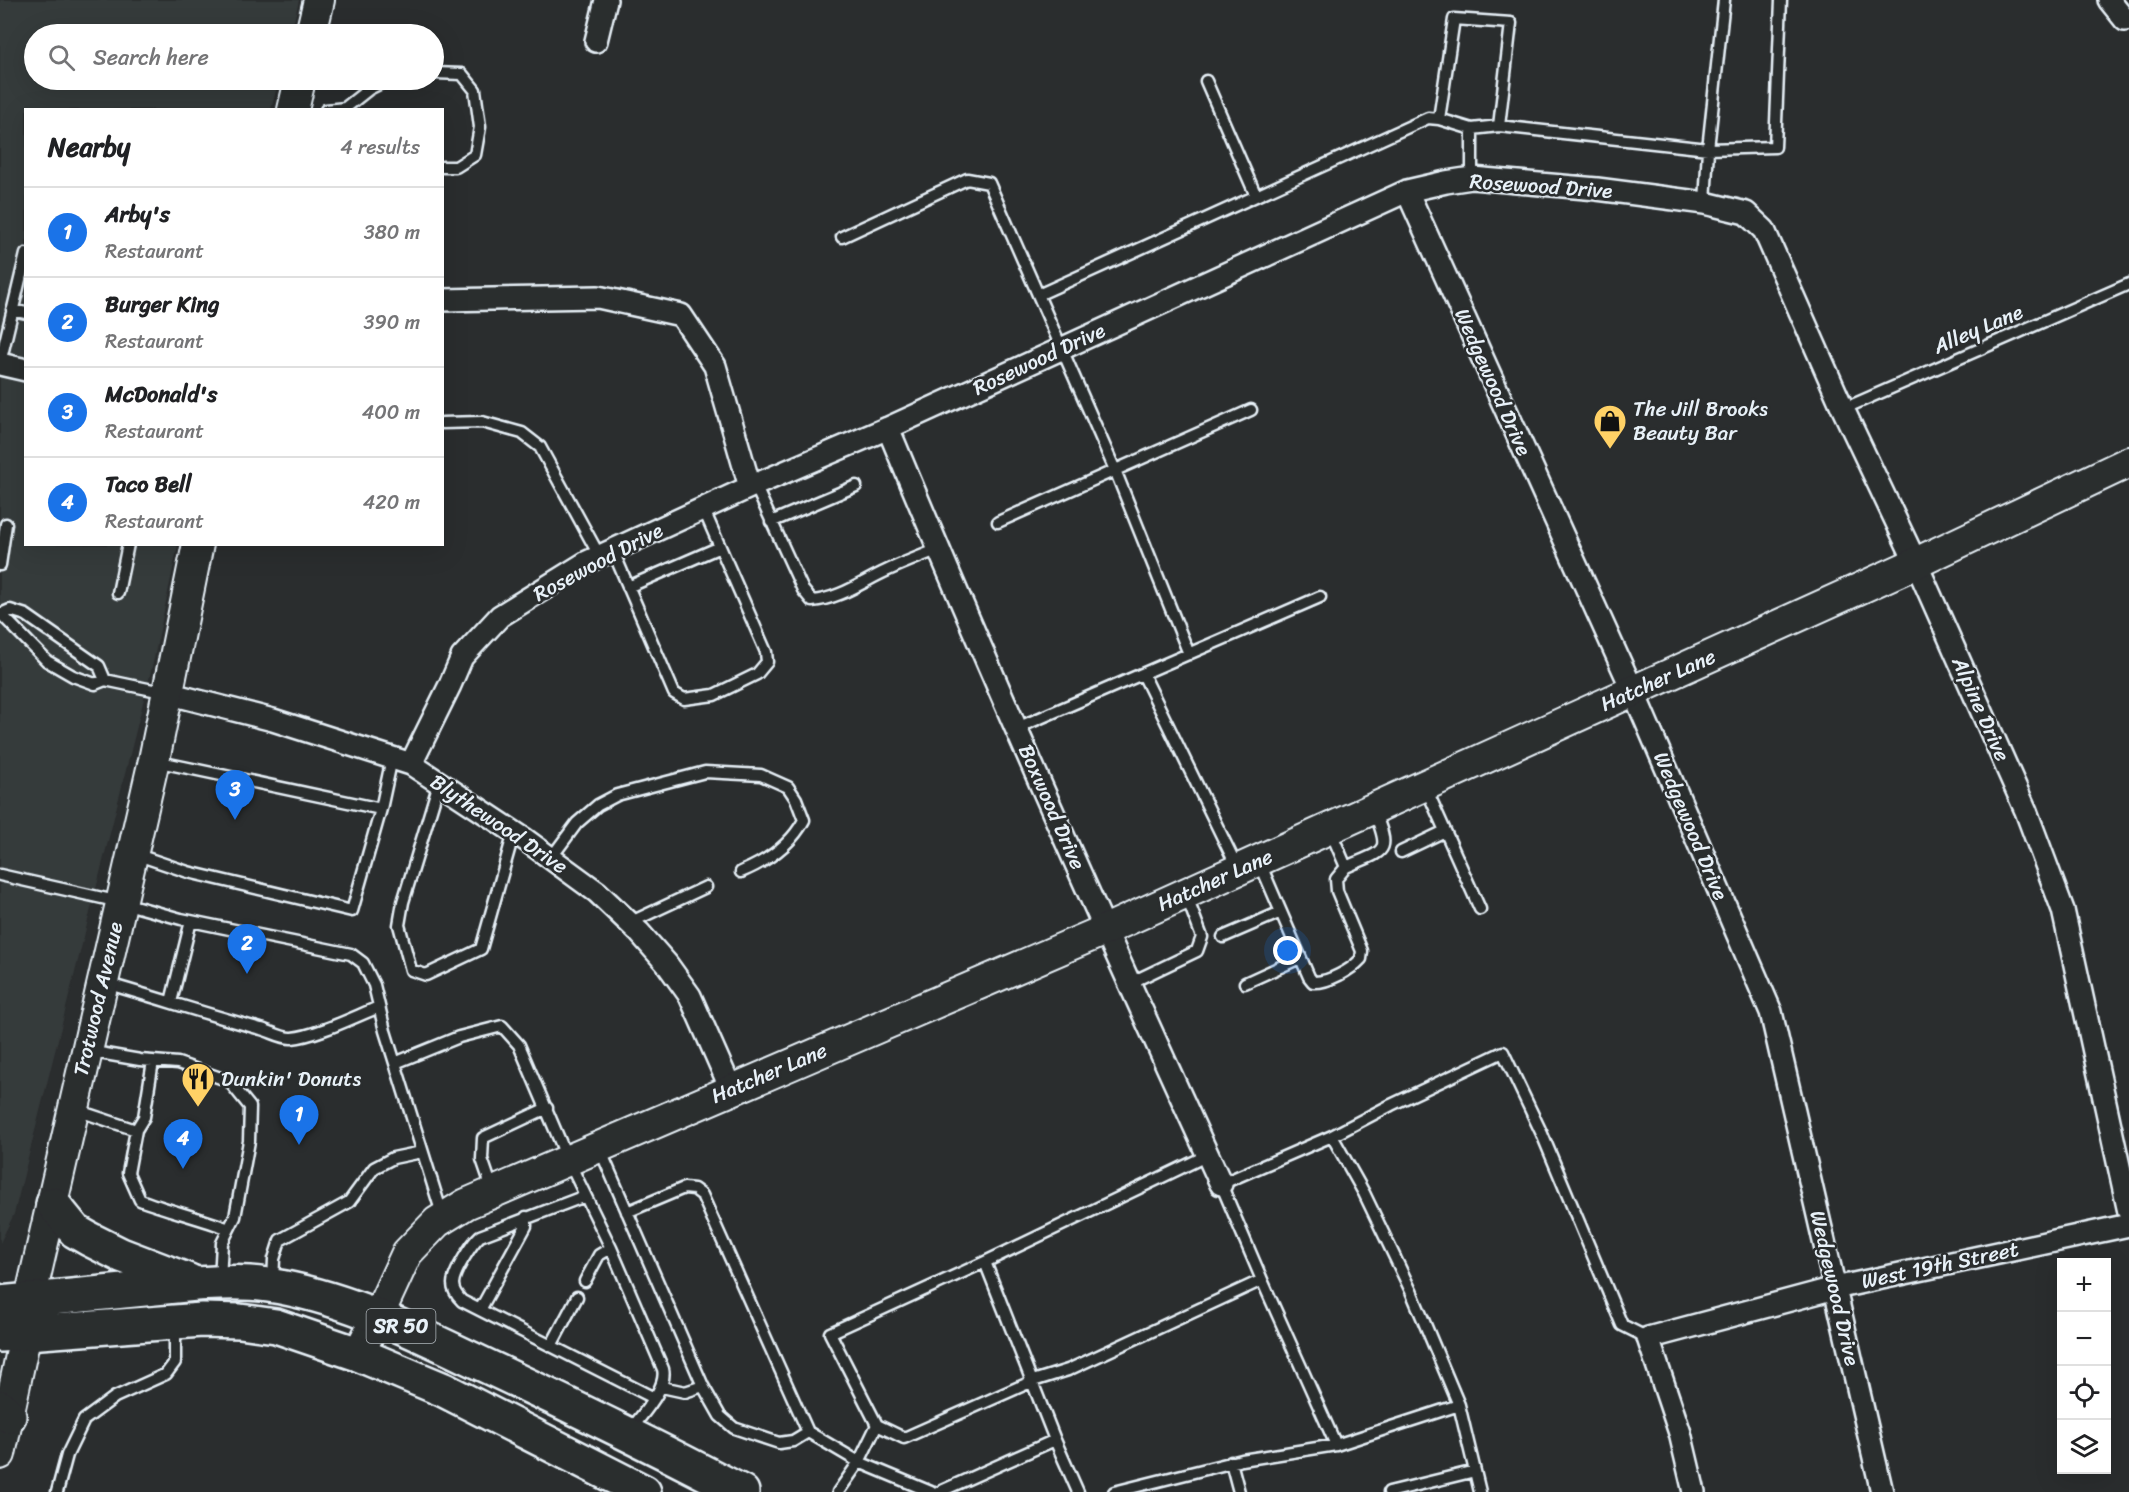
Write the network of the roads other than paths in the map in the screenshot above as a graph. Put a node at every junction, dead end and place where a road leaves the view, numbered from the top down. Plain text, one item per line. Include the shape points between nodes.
1 (319, 0) edge
2 (606, 0) edge
3 (1724, 0) edge
4 (1780, 0) edge
5 (2109, 0) edge
6 (2129, 20) edge
7 (313, 24) edge
8 (596, 41) dead end
9 (444, 73) edge
10 (1206, 81) dead end
11 (298, 90) edge
12 (368, 90) edge
13 (293, 108) edge
14 (347, 108) edge
15 (1439, 119) junction
16 (1499, 126) junction
17 (1472, 129) junction
18 (1708, 149) junction
19 (444, 167) edge
20 (1472, 178) junction
21 (1407, 192) junction
22 (1256, 196) junction
23 (1705, 203) junction
24 (1764, 230) joint
25 (842, 237) dead end
26 (24, 262) edge
27 (2129, 285) edge
28 (1038, 295) junction
29 (444, 300) edge
30 (12, 310) junction
31 (24, 313) edge
32 (1062, 349) junction
33 (0, 364) edge
34 (24, 370) edge
35 (1843, 409) junction
36 (1251, 410) dead end
37 (444, 423) edge
38 (888, 428) junction
39 (2129, 462) edge
40 (1115, 470) junction
41 (752, 486) junction
42 (856, 486) dead end
43 (704, 508) junction
44 (771, 522) junction
45 (998, 522) dead end
46 (6, 524) dead end
47 (128, 546) edge
48 (198, 546) edge
49 (720, 548) junction
50 (939, 549) junction
51 (607, 554) junction
52 (1916, 563) junction
53 (0, 565) edge
54 (628, 586) junction
55 (118, 593) dead end
56 (1320, 597) dead end
57 (1, 613) edge
58 (1189, 654) junction
59 (1143, 674) junction
60 (105, 680) junction
61 (1633, 691) junction
62 (167, 693) junction
63 (1017, 728) junction
64 (154, 760) junction
65 (401, 761) junction
66 (439, 783) junction
67 (1425, 786) junction
68 (381, 809) junction
69 (1373, 809) junction
70 (1329, 829) junction
71 (1445, 831) junction
72 (514, 832) junction
73 (1401, 852) dead end
74 (132, 853) junction
75 (551, 858) junction
76 (1249, 865) junction
77 (1346, 867) junction
78 (741, 872) dead end
79 (0, 875) edge
80 (706, 887) dead end
81 (1185, 894) junction
82 (120, 902) junction
83 (1480, 909) dead end
84 (1281, 912) junction
85 (191, 921) junction
86 (629, 923) junction
87 (1106, 930) junction
88 (1223, 938) dead end
89 (1300, 958) junction
90 (102, 982) junction
91 (1130, 983) junction
92 (1245, 983) dead end
93 (171, 1002) junction
94 (379, 1007) junction
95 (86, 1051) junction
96 (153, 1061) junction
97 (395, 1063) junction
98 (730, 1089) junction
99 (547, 1108) junction
100 (73, 1109) junction
101 (136, 1130) junction
102 (1332, 1136) junction
103 (599, 1147) junction
104 (422, 1152) junction
105 (1208, 1155) junction
106 (568, 1160) junction
107 (1221, 1184) junction
108 (494, 1192) junction
109 (585, 1196) junction
110 (53, 1204) junction
111 (627, 1212) junction
112 (2129, 1212) edge
113 (526, 1217) junction
114 (443, 1219) junction
115 (2129, 1225) edge
116 (229, 1229) junction
117 (611, 1248) junction
118 (985, 1262) junction
119 (1262, 1280) junction
120 (585, 1281) dead end
121 (208, 1284) junction
122 (273, 1286) junction
123 (1835, 1288) junction
124 (577, 1297) dead end
125 (15, 1301) edge
126 (480, 1310) junction
127 (378, 1316) junction
128 (175, 1322) junction
129 (13, 1334) edge
130 (1648, 1338) junction
131 (551, 1346) junction
132 (358, 1354) junction
133 (1033, 1381) junction
134 (703, 1386) junction
135 (662, 1387) junction
136 (654, 1398) junction
137 (1459, 1405) junction
138 (4, 1411) edge
139 (877, 1425) junction
140 (808, 1432) junction
141 (628, 1433) junction
142 (1055, 1440) junction
143 (1336, 1445) junction
144 (0, 1454) edge
145 (859, 1462) junction
146 (1231, 1462) junction
147 (1475, 1471) junction
148 (1120, 1491) edge
149 (57, 1492) edge
150 (644, 1492) edge
151 (742, 1492) edge
152 (838, 1492) edge
153 (931, 1492) edge
154 (939, 1492) edge
155 (1078, 1492) edge
156 (1239, 1492) edge
157 (1389, 1492) edge
158 (1480, 1492) edge
159 (1694, 1492) edge
160 (1882, 1492) edge

1 - 7 street
2 - 8 street
3 - 18 lane
4 - 18 lane via 1775,147
5 - 6 street
9 - 19 lane via 462,74 475,90 480,127 475,155 456,167
10 - 22 lane
11 - 13 street
12 - 14 lane
15 - 16 lane via 1454,19 1511,23
15 - 17 lane
15 - 22 lane via 1428,118
16 - 17 lane
16 - 18 lane
17 - 20 lane
18 - 23 lane
20 - 21 street, Rosewood Drive
20 - 23 street, Rosewood Drive
21 - 32 street, Rosewood Drive
21 - 61 street, Wedgewood Drive
22 - 28 lane
23 - 24 street, Rosewood Drive via 1746,213
24 - 35 street, Alpine Drive
25 - 28 lane via 967,179 988,183
26 - 30 lane
27 - 35 lane, Alley Lane
28 - 32 lane
29 - 41 street via 598,297 681,315 715,366
30 - 31 lane
30 - 33 lane
32 - 38 street, Rosewood Drive
32 - 40 lane
33 - 34 street
35 - 52 street, Alpine Drive
36 - 40 lane
37 - 51 lane via 482,422 522,433 540,447
38 - 41 street, Rosewood Drive
38 - 50 street, Boxwood Drive
39 - 52 street, Hatcher Lane
40 - 45 lane
40 - 58 lane
41 - 43 street, Rosewood Drive
41 - 44 lane
42 - 44 lane
43 - 49 lane
43 - 51 street, Rosewood Drive
44 - 50 lane via 812,601 850,590 884,571
46 - 53 lane
47 - 55 lane
48 - 62 street, Trotwood Avenue
49 - 54 lane
49 - 54 lane via 767,662 757,674 714,695 684,699 674,693
50 - 63 street, Boxwood Drive
51 - 54 lane
51 - 65 street, Rosewood Drive via 500,616 462,657 450,685
52 - 61 street, Hatcher Lane
52 - 112 street, Alpine Drive via 2026,811 2063,910
56 - 58 lane
57 - 60 lane via 10,610 26,615 99,666
57 - 60 lane via 46,661 95,684
58 - 59 lane
59 - 63 lane
59 - 76 lane
60 - 62 lane
61 - 67 street, Hatcher Lane
61 - 123 street, Wedgewood Drive via 1771,1012
62 - 64 street, Trotwood Avenue
62 - 65 street, Blythewood Drive via 273,720
63 - 87 street, Boxwood Drive
64 - 68 lane
64 - 74 street, Trotwood Avenue
65 - 66 street, Blythewood Drive
65 - 68 lane
66 - 72 street, Blythewood Drive
66 - 72 lane via 399,925 411,970 426,975 481,949
67 - 69 street, Hatcher Lane
67 - 71 lane
68 - 74 lane via 352,911 188,872
69 - 70 street, Hatcher Lane
69 - 77 lane via 1385,836 1384,846 1378,853
70 - 76 street, Hatcher Lane
70 - 77 lane
71 - 73 lane
71 - 83 lane
72 - 75 street, Blythewood Drive
74 - 82 street, Trotwood Avenue
75 - 78 lane via 577,823 617,795 705,772 761,775 788,787 804,820 796,836 760,864
75 - 86 street, Blythewood Drive via 597,892
76 - 81 street, Hatcher Lane
76 - 84 lane
77 - 89 lane via 1336,879 1337,891 1362,951 1361,959 1355,966 1313,982
79 - 82 lane
80 - 86 lane
81 - 87 street, Hatcher Lane
81 - 91 lane via 1202,937 1197,951
82 - 85 lane
82 - 90 street, Trotwood Avenue
84 - 88 lane
84 - 89 lane
85 - 93 lane
85 - 94 lane via 351,954 363,963
86 - 98 street, Blythewood Drive via 690,996
87 - 91 street, Boxwood Drive
87 - 98 street, Hatcher Lane
89 - 92 lane
90 - 93 lane
90 - 95 street, Trotwood Avenue
91 - 105 street, Boxwood Drive
93 - 94 lane via 289,1038
94 - 97 lane
95 - 96 lane
95 - 100 street, Trotwood Avenue
96 - 101 lane via 144,1117
96 - 116 lane via 178,1063 229,1081 250,1107 249,1141 235,1217
97 - 99 lane via 459,1037 502,1026 519,1045
97 - 104 lane
98 - 103 street, Hatcher Lane
99 - 106 lane
99 - 108 lane via 483,1137 482,1159
100 - 101 lane
100 - 110 street, Trotwood Avenue
101 - 116 lane via 128,1173 140,1200
102 - 107 lane
102 - 130 lane via 1503,1052 1622,1325
102 - 137 lane via 1411,1291
103 - 106 street, Hatcher Lane
103 - 111 lane
104 - 114 lane
104 - 122 lane via 393,1158 374,1168 349,1202 280,1240 274,1259
105 - 107 street, Boxwood Drive
105 - 118 lane
106 - 108 street, Hatcher Lane
106 - 109 lane
107 - 119 lane
108 - 114 street, Hatcher Lane
109 - 113 lane
109 - 117 lane
110 - 121 main road via 75,1231 89,1239 121,1255
110 - 125 street, Trotwood Avenue
111 - 134 lane
111 - 140 lane via 684,1188 702,1195
113 - 126 lane via 526,1226
113 - 126 lane via 480,1236 454,1277 456,1295
114 - 127 street, Hatcher Lane via 407,1252
115 - 123 street, West 19th Street
116 - 121 lane
117 - 120 lane via 599,1255
117 - 135 lane via 663,1369
118 - 133 lane
118 - 139 lane via 830,1333
119 - 133 lane via 1068,1370
119 - 143 lane
121 - 122 main road, SR 50
121 - 125 main road, SR 50
122 - 127 main road, SR 50 via 326,1298
123 - 130 street, West 19th Street
123 - 160 street, Wedgewood Drive
124 - 131 lane
125 - 129 street, Trotwood Avenue
126 - 131 lane
127 - 132 street, Hatcher Lane
127 - 141 main road, SR 50
128 - 129 main road
128 - 132 main road via 240,1321 276,1326
128 - 149 lane via 175,1362 166,1374 115,1397 84,1420 67,1455
129 - 138 street, Trotwood Avenue
130 - 159 street via 1680,1432
131 - 136 lane
132 - 150 main road via 444,1390
133 - 139 lane via 904,1438
133 - 142 lane
134 - 135 lane via 685,1392
134 - 140 lane via 720,1416 734,1428 779,1443 793,1441
135 - 136 lane
136 - 141 lane
137 - 143 lane
137 - 147 lane
138 - 144 street, Trotwood Avenue
139 - 145 lane
140 - 145 lane
141 - 151 main road, SR 50
142 - 154 lane
142 - 155 lane
143 - 146 lane
145 - 152 lane
145 - 153 lane
146 - 148 lane
146 - 156 lane
147 - 157 lane
147 - 158 lane

